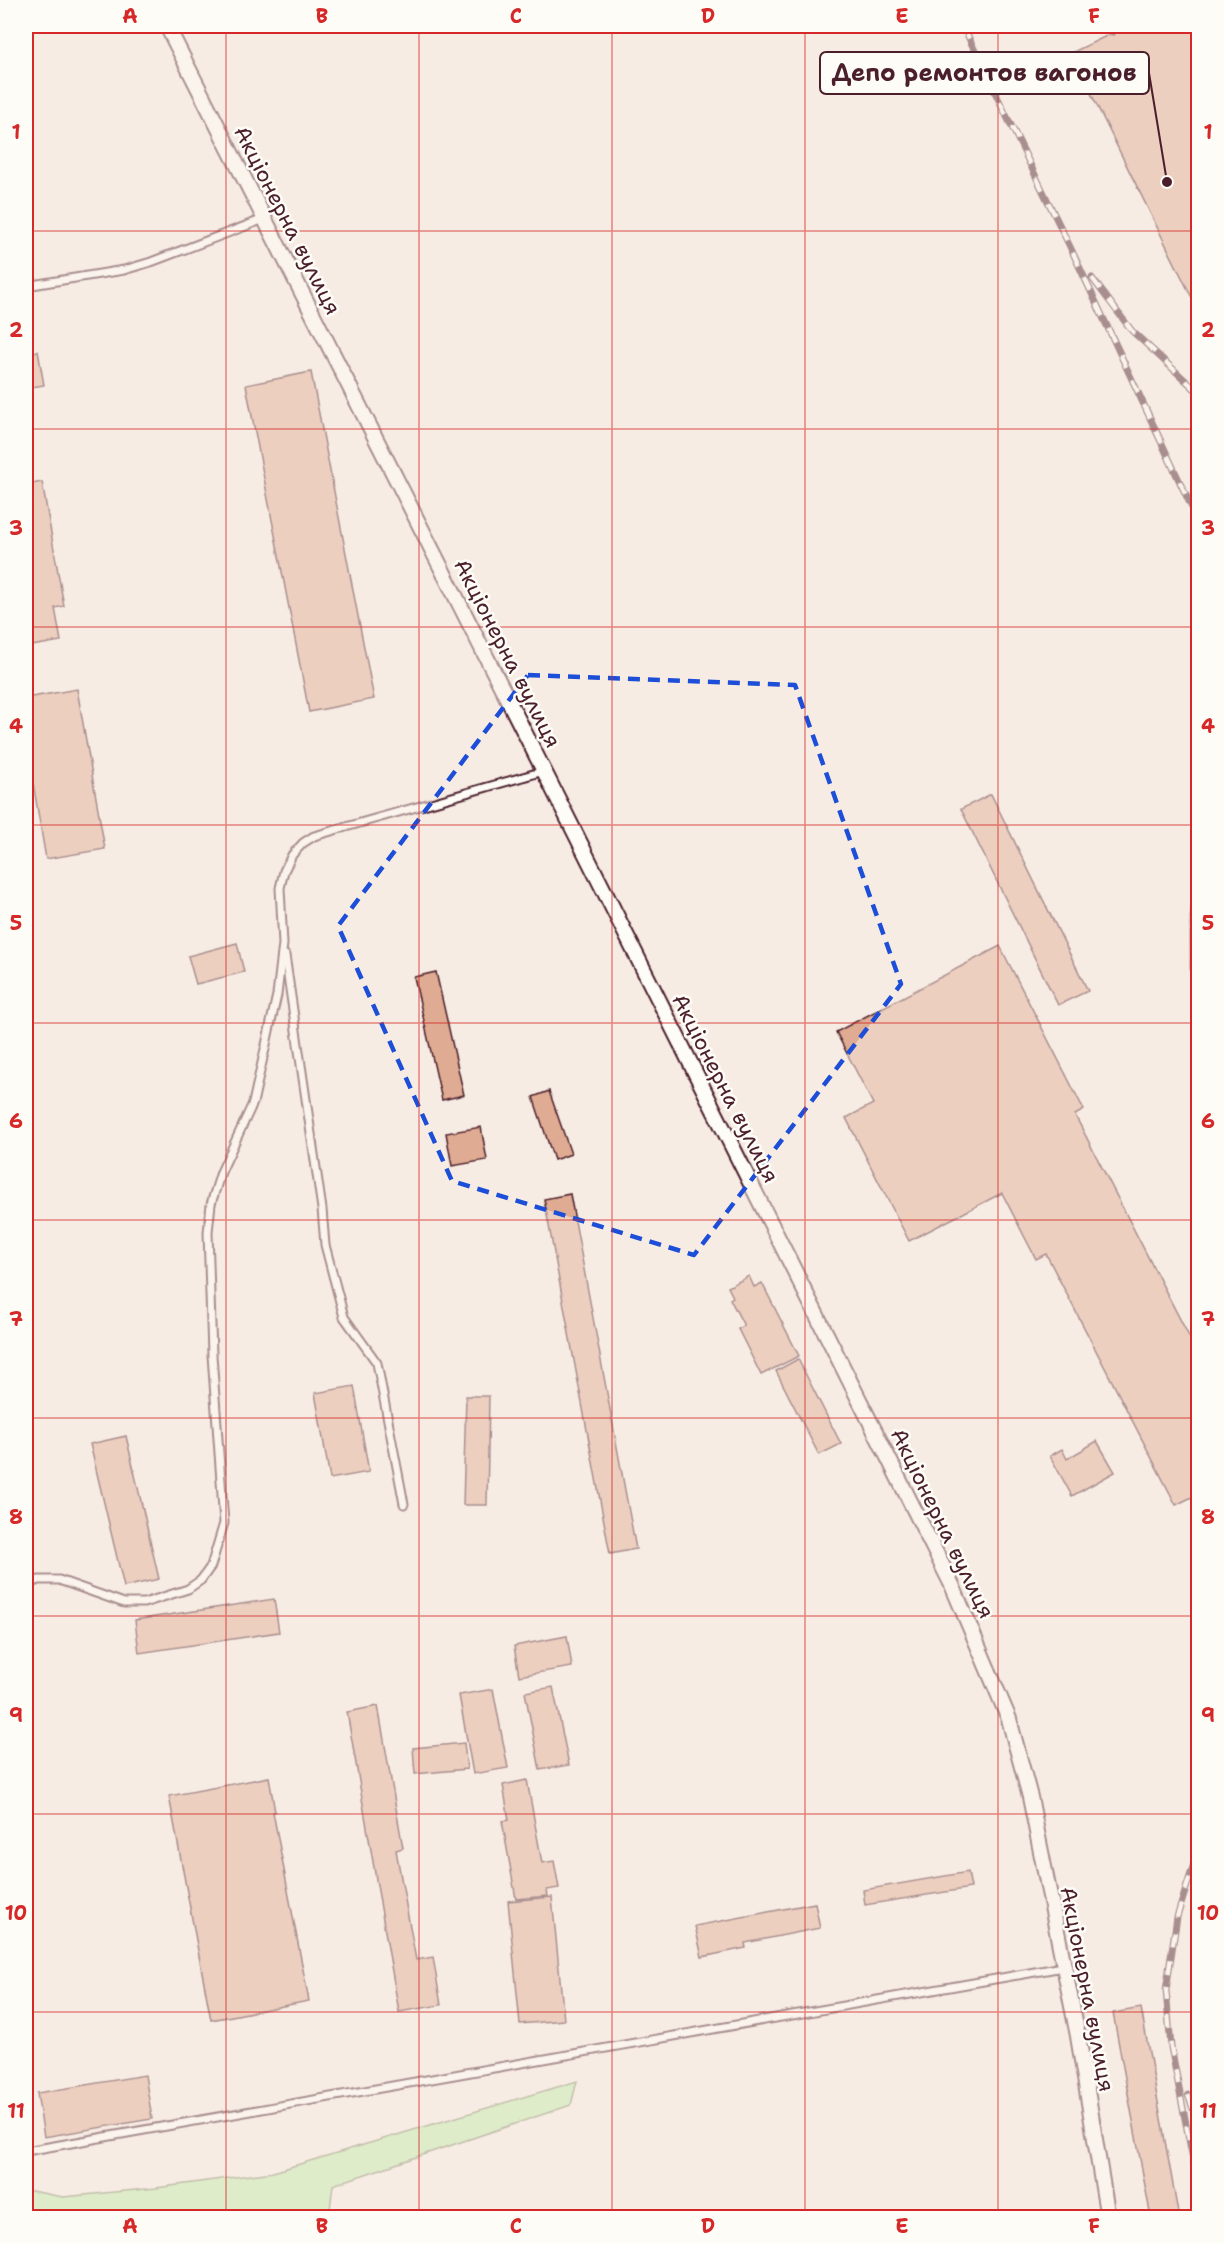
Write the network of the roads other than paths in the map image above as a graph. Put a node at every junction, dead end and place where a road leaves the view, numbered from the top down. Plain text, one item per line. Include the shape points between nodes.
1 (167, 26) edge
2 (264, 219) junction
3 (26, 286) edge
4 (544, 771) junction
5 (283, 944) junction
6 (404, 1504) dead end
7 (26, 1585) edge
8 (1063, 1967) junction
9 (26, 2151) edge
10 (1108, 2217) edge

1 - 2 street, Акціонерна вулиця
2 - 3 lane via 124,270
2 - 4 street, Акціонерна вулиця
4 - 5 lane via 314,836 303,843 292,855 280,888
4 - 8 street, Акціонерна вулиця via 952,1585 1010,1719 1030,1797
5 - 6 lane via 325,1245 344,1317 377,1363
5 - 7 lane via 277,995 253,1103 211,1203 212,1355 224,1523 211,1566 188,1589 144,1603 124,1603 59,1580
8 - 9 lane
8 - 10 street, Акціонерна вулиця

